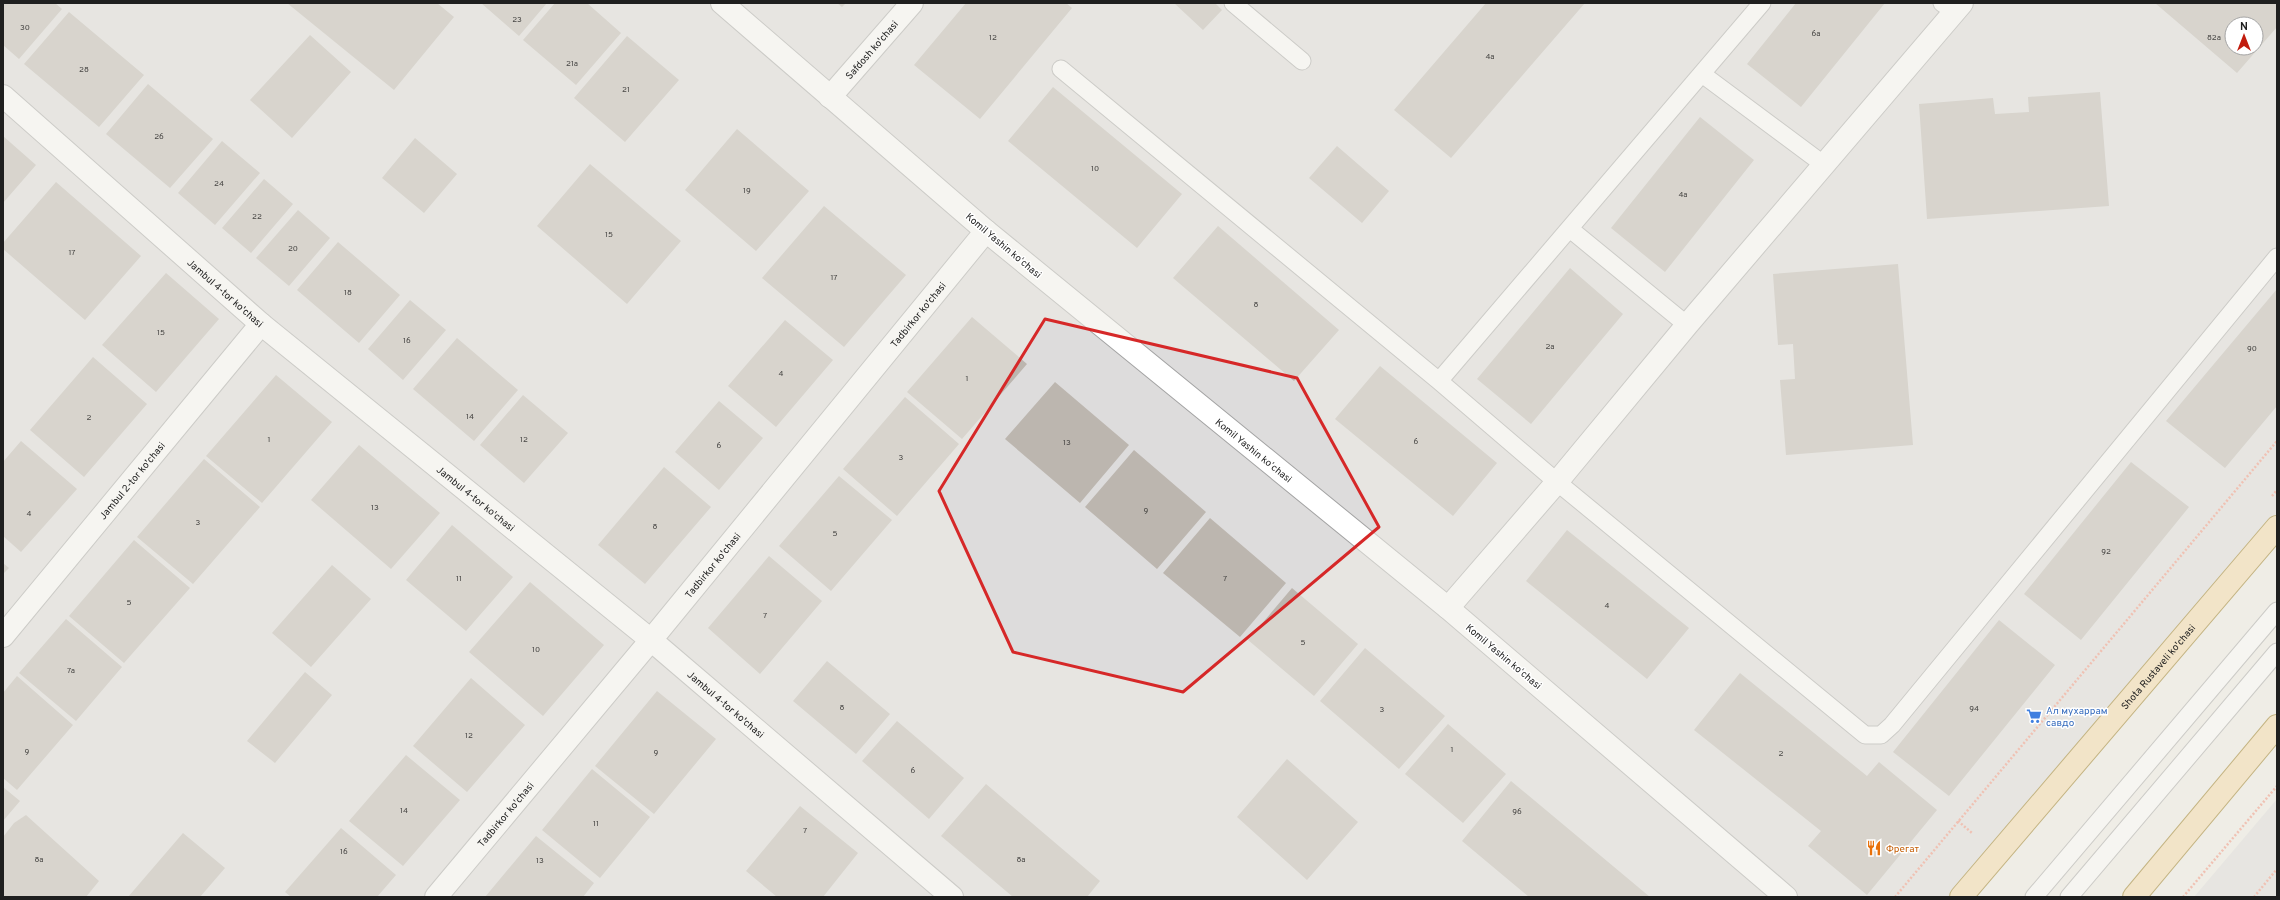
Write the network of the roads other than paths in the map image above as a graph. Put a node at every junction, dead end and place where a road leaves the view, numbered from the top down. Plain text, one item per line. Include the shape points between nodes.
1 (723, 3) edge
2 (912, 3) edge
3 (1233, 3) edge
4 (1762, 3) edge
5 (1953, 6) edge
6 (1302, 61) dead end
7 (1061, 69) dead end
8 (1702, 74) junction
9 (3, 96) edge
10 (830, 96) junction
11 (1823, 164) junction
12 (1570, 229) junction
13 (986, 231) junction
14 (2277, 257) edge
15 (261, 324) junction
16 (1686, 325) junction
17 (1439, 381) junction
18 (1557, 482) junction
19 (2277, 528) edge
20 (1448, 608) junction
21 (2277, 611) edge
22 (3, 636) edge
23 (651, 640) junction
24 (2277, 652) edge
25 (2277, 726) edge
26 (436, 897) edge
27 (952, 897) edge
28 (1786, 897) edge
29 (1961, 897) edge
30 (2034, 897) edge
31 (2069, 897) edge
32 (2134, 897) edge

1 - 10 street, Komil Yashin koʻchasi
2 - 10 street, Safdosh ko'chasi
3 - 6 lane
4 - 8 lane
5 - 11 street
7 - 17 lane
8 - 11 lane
8 - 12 lane
9 - 15 street, Jambul 4-tor ko'chasi
10 - 13 street, Komil Yashin koʻchasi
11 - 16 street
12 - 16 lane
12 - 17 lane
13 - 20 street, Komil Yashin koʻchasi
13 - 23 street, Tadbirkor ko'chasi
14 - 18 lane via 1892,725 1881,734 1865,734 1855,728
15 - 22 street, Jambul 2-tor ko'chasi
15 - 23 street, Jambul 4-tor ko'chasi
16 - 18 street
17 - 18 lane
18 - 20 street
19 - 29 main road, Shota Rustaveli ko'chasi
20 - 28 street, Komil Yashin koʻchasi
21 - 30 lane
23 - 26 street, Tadbirkor ko'chasi
23 - 27 street, Jambul 4-tor ko'chasi
24 - 31 lane
25 - 32 main road

